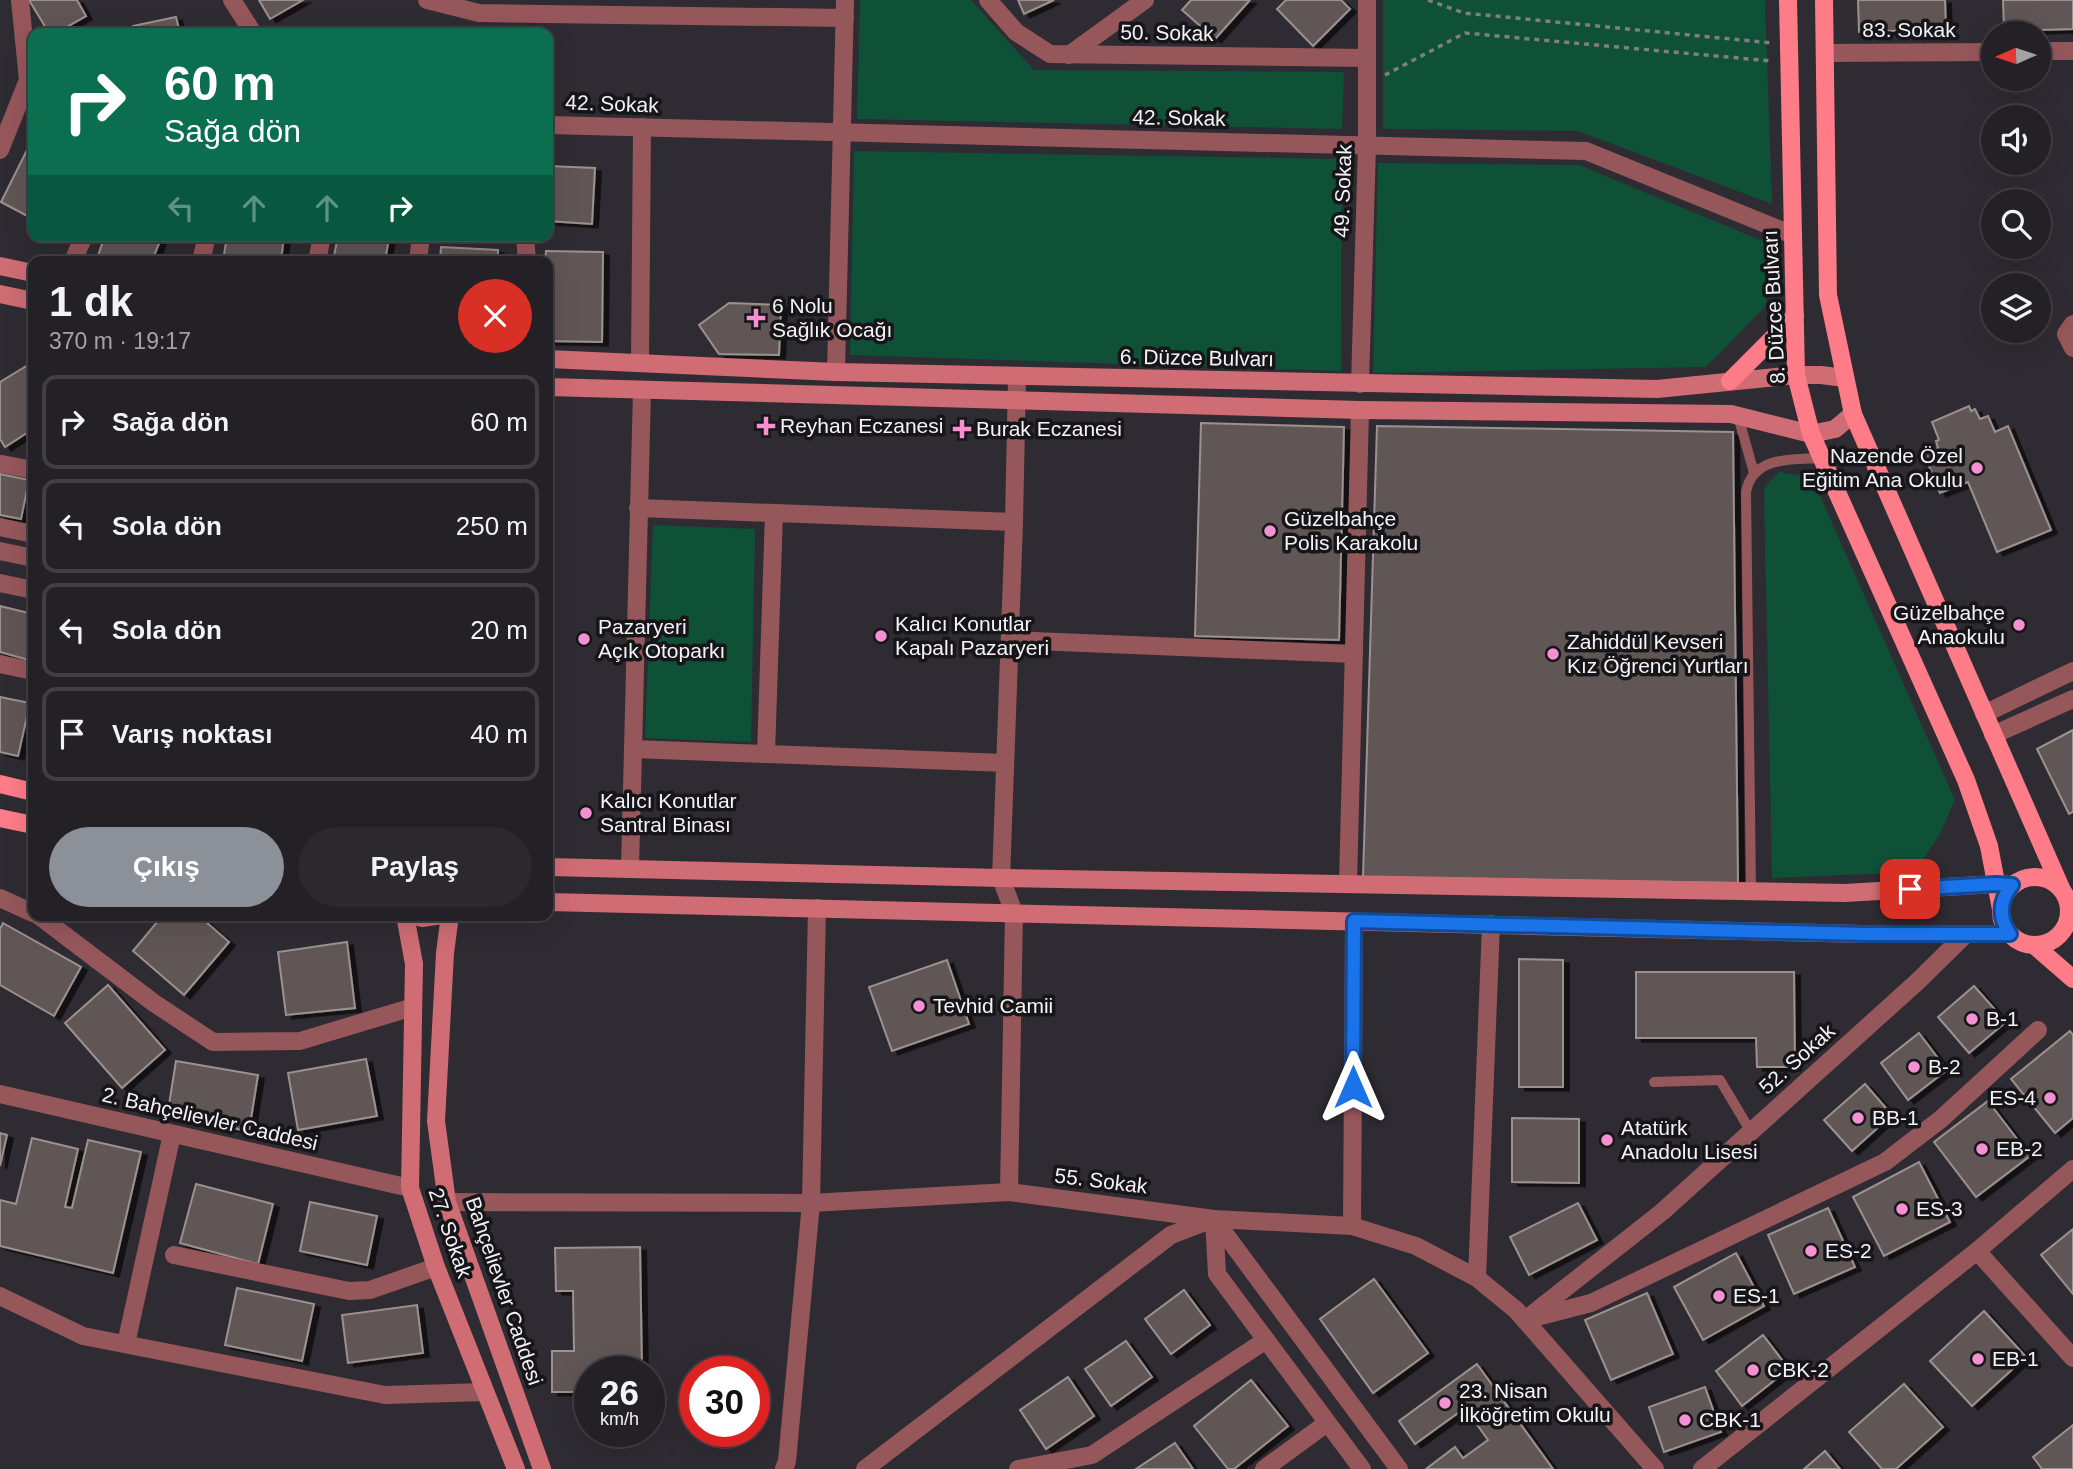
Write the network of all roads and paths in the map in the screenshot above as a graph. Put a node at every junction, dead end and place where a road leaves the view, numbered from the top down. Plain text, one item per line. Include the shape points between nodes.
1 (20, 0) edge
2 (232, 0) edge
3 (427, 0) edge
4 (988, 0) edge
5 (1145, 0) edge
6 (1367, 0) edge
7 (1428, 0) edge
8 (1788, 0) edge
9 (1824, 0) edge
10 (845, 9) edge
11 (249, 28) edge
12 (2051, 51) edge
13 (2073, 51) edge
14 (1981, 52) edge
15 (1789, 53) junction
16 (1825, 53) junction
17 (1069, 55) junction
18 (1367, 58) junction
19 (1367, 84) junction
20 (553, 125) edge
21 (642, 127) junction
22 (842, 132) junction
23 (1367, 145) junction
24 (0, 150) edge
25 (1793, 235) junction
26 (0, 266) edge
27 (28, 272) edge
28 (0, 294) edge
29 (28, 300) edge
30 (1795, 316) junction
31 (2073, 324) edge
32 (2073, 348) edge
33 (553, 359) edge
34 (640, 363) junction
35 (836, 372) junction
36 (1796, 375) junction
37 (1017, 377) junction
38 (1845, 378) junction
39 (1730, 381) junction
40 (1360, 384) junction
41 (553, 387) edge
42 (642, 390) junction
43 (1017, 401) junction
44 (1360, 410) junction
45 (1853, 414) junction
46 (1738, 416) junction
47 (1811, 434) junction
48 (1822, 458) junction
49 (2, 464) dead end
50 (28, 469) edge
51 (1754, 473) junction
52 (638, 508) junction
53 (774, 513) junction
54 (1014, 522) junction
55 (0, 527) edge
56 (28, 533) edge
57 (0, 551) edge
58 (28, 557) edge
59 (0, 583) edge
60 (28, 589) edge
61 (1010, 640) junction
62 (1354, 654) junction
63 (0, 664) edge
64 (28, 670) edge
65 (2073, 671) edge
66 (2073, 699) edge
67 (1984, 713) junction
68 (1993, 735) junction
69 (632, 749) junction
70 (766, 754) junction
71 (1005, 764) junction
72 (0, 784) edge
73 (28, 791) edge
74 (0, 818) edge
75 (28, 824) edge
76 (553, 867) edge
77 (630, 869) junction
78 (1001, 878) junction
79 (1348, 884) junction
80 (2004, 885) junction
81 (2061, 888) junction
82 (1751, 891) junction
83 (0, 898) edge
84 (553, 902) edge
85 (817, 908) junction
86 (28, 911) edge
87 (1014, 913) junction
88 (2071, 915) edge
89 (44, 921) edge
90 (406, 921) edge
91 (449, 921) edge
92 (1354, 921) junction
93 (1490, 925) junction
94 (1966, 934) junction
95 (2010, 934) junction
96 (2034, 945) junction
97 (2073, 979) edge
98 (413, 1007) junction
99 (2039, 1030) dead end
100 (1654, 1082) dead end
101 (0, 1094) edge
102 (1751, 1132) junction
103 (172, 1134) junction
104 (2073, 1169) edge
105 (410, 1188) junction
106 (1009, 1192) junction
107 (447, 1202) junction
108 (811, 1203) junction
109 (1214, 1219) junction
110 (1352, 1226) junction
111 (1977, 1251) junction
112 (174, 1255) dead end
113 (436, 1268) junction
114 (1477, 1278) junction
115 (0, 1296) edge
116 (1525, 1320) junction
117 (1266, 1340) junction
118 (126, 1344) junction
119 (2073, 1357) edge
120 (485, 1392) junction
121 (1327, 1423) junction
122 (516, 1469) edge
123 (542, 1469) edge
124 (784, 1469) edge
125 (865, 1469) edge
126 (1018, 1469) edge
127 (1264, 1469) edge
128 (1362, 1469) edge
129 (1399, 1469) edge
130 (1655, 1469) edge
131 (1702, 1469) edge

1 - 24 street via 28,80
2 - 11 street
3 - 10 street via 479,13
4 - 17 street, 50. Sokak via 1016,32 1050,54
5 - 17 street
6 - 18 street, 49. Sokak
7 - 15 path via 1464,13
8 - 15 main road, 8. Düzce Bulvarı
9 - 16 main road
10 - 22 street
12 - 13 street
14 - 16 street, 83. Sokak
15 - 19 path via 1465,33
15 - 25 main road, 8. Düzce Bulvarı
16 - 38 main road via 1828,295
17 - 18 street, 50. Sokak
18 - 19 street, 49. Sokak
19 - 23 street, 49. Sokak
20 - 21 street, 42. Sokak
21 - 22 street, 42. Sokak
21 - 34 street
22 - 23 street, 42. Sokak
22 - 35 street
23 - 25 street, 42. Sokak via 1586,151
23 - 40 street, 49. Sokak
25 - 30 main road, 8. Düzce Bulvarı
26 - 27 main road
28 - 29 main road
30 - 36 main road, 8. Düzce Bulvarı
30 - 39 main road
31 - 32 street via 2066,334
33 - 34 main road, 6. Düzce Bulvarı
34 - 35 main road, 6. Düzce Bulvarı
35 - 37 main road, 6. Düzce Bulvarı
36 - 38 main road, 6. Düzce Bulvarı
36 - 39 main road, 6. Düzce Bulvarı
36 - 47 main road, 8. Düzce Bulvarı
37 - 40 main road, 6. Düzce Bulvarı
37 - 43 street
38 - 45 main road
39 - 40 main road, 6. Düzce Bulvarı via 1657,389
41 - 42 main road
42 - 43 main road
42 - 52 street
43 - 44 main road
43 - 54 street
44 - 46 main road
44 - 62 street
45 - 47 main road via 1835,429
45 - 67 main road
46 - 47 main road
46 - 51 lane
47 - 48 main road, 8. Düzce Bulvarı
48 - 51 lane via 1776,461
48 - 80 main road, 8. Düzce Bulvarı via 1965,780
49 - 50 street
51 - 82 lane via 1746,492
52 - 53 street
52 - 69 street
53 - 54 street
53 - 70 street
54 - 61 street
55 - 56 street
57 - 58 street
59 - 60 street
61 - 62 street
61 - 71 street
62 - 79 street
63 - 64 street
65 - 67 street
66 - 68 street
67 - 68 main road
68 - 81 main road
69 - 70 street
69 - 77 street
70 - 71 street
71 - 78 street
72 - 73 main road
74 - 75 main road
76 - 77 main road
77 - 78 main road
78 - 79 main road
78 - 87 street
79 - 82 main road
80 - 81 main road via 2042,877
80 - 82 main road via 1845,893
80 - 95 main road, 8. Düzce Bulvarı via 2002,918
81 - 88 main road
83 - 86 street
84 - 85 main road
85 - 87 main road
85 - 108 street
87 - 92 main road
87 - 106 street
88 - 96 main road via 2054,940
89 - 98 street via 213,1042 300,1041
90 - 98 main road, 27. Sokak via 414,964
91 - 107 main road, Bahçelievler Caddesi via 436,1121
92 - 93 main road
92 - 110 street
93 - 94 main road
93 - 114 street
94 - 95 main road
94 - 102 street, 52. Sokak
95 - 96 main road
96 - 97 main road
98 - 105 main road, 27. Sokak
99 - 116 street via 1941,1119 1885,1162 1591,1303
100 - 102 lane via 1720,1080
101 - 103 street, 2. Bahçelievler Caddesi
102 - 116 street, 52. Sokak via 1662,1212
103 - 105 street, 2. Bahçelievler Caddesi
103 - 118 street
104 - 111 street
105 - 113 main road, 27. Sokak
106 - 108 street, 55. Sokak
106 - 109 street, 55. Sokak
107 - 108 street, 55. Sokak
107 - 123 main road, Bahçelievler Caddesi
108 - 124 street
109 - 110 street, 55. Sokak
109 - 117 street via 1217,1274
109 - 125 street via 1171,1235
109 - 129 street
110 - 114 street, 55. Sokak via 1416,1246
111 - 119 street
111 - 131 street
112 - 113 street via 349,1292 370,1290
113 - 120 main road, 27. Sokak
114 - 116 street, 55. Sokak
115 - 118 street via 83,1336
116 - 130 street, 55. Sokak
117 - 121 street
117 - 126 street via 1092,1455
118 - 120 street via 385,1395
120 - 122 main road, 27. Sokak
121 - 127 street
121 - 128 street

